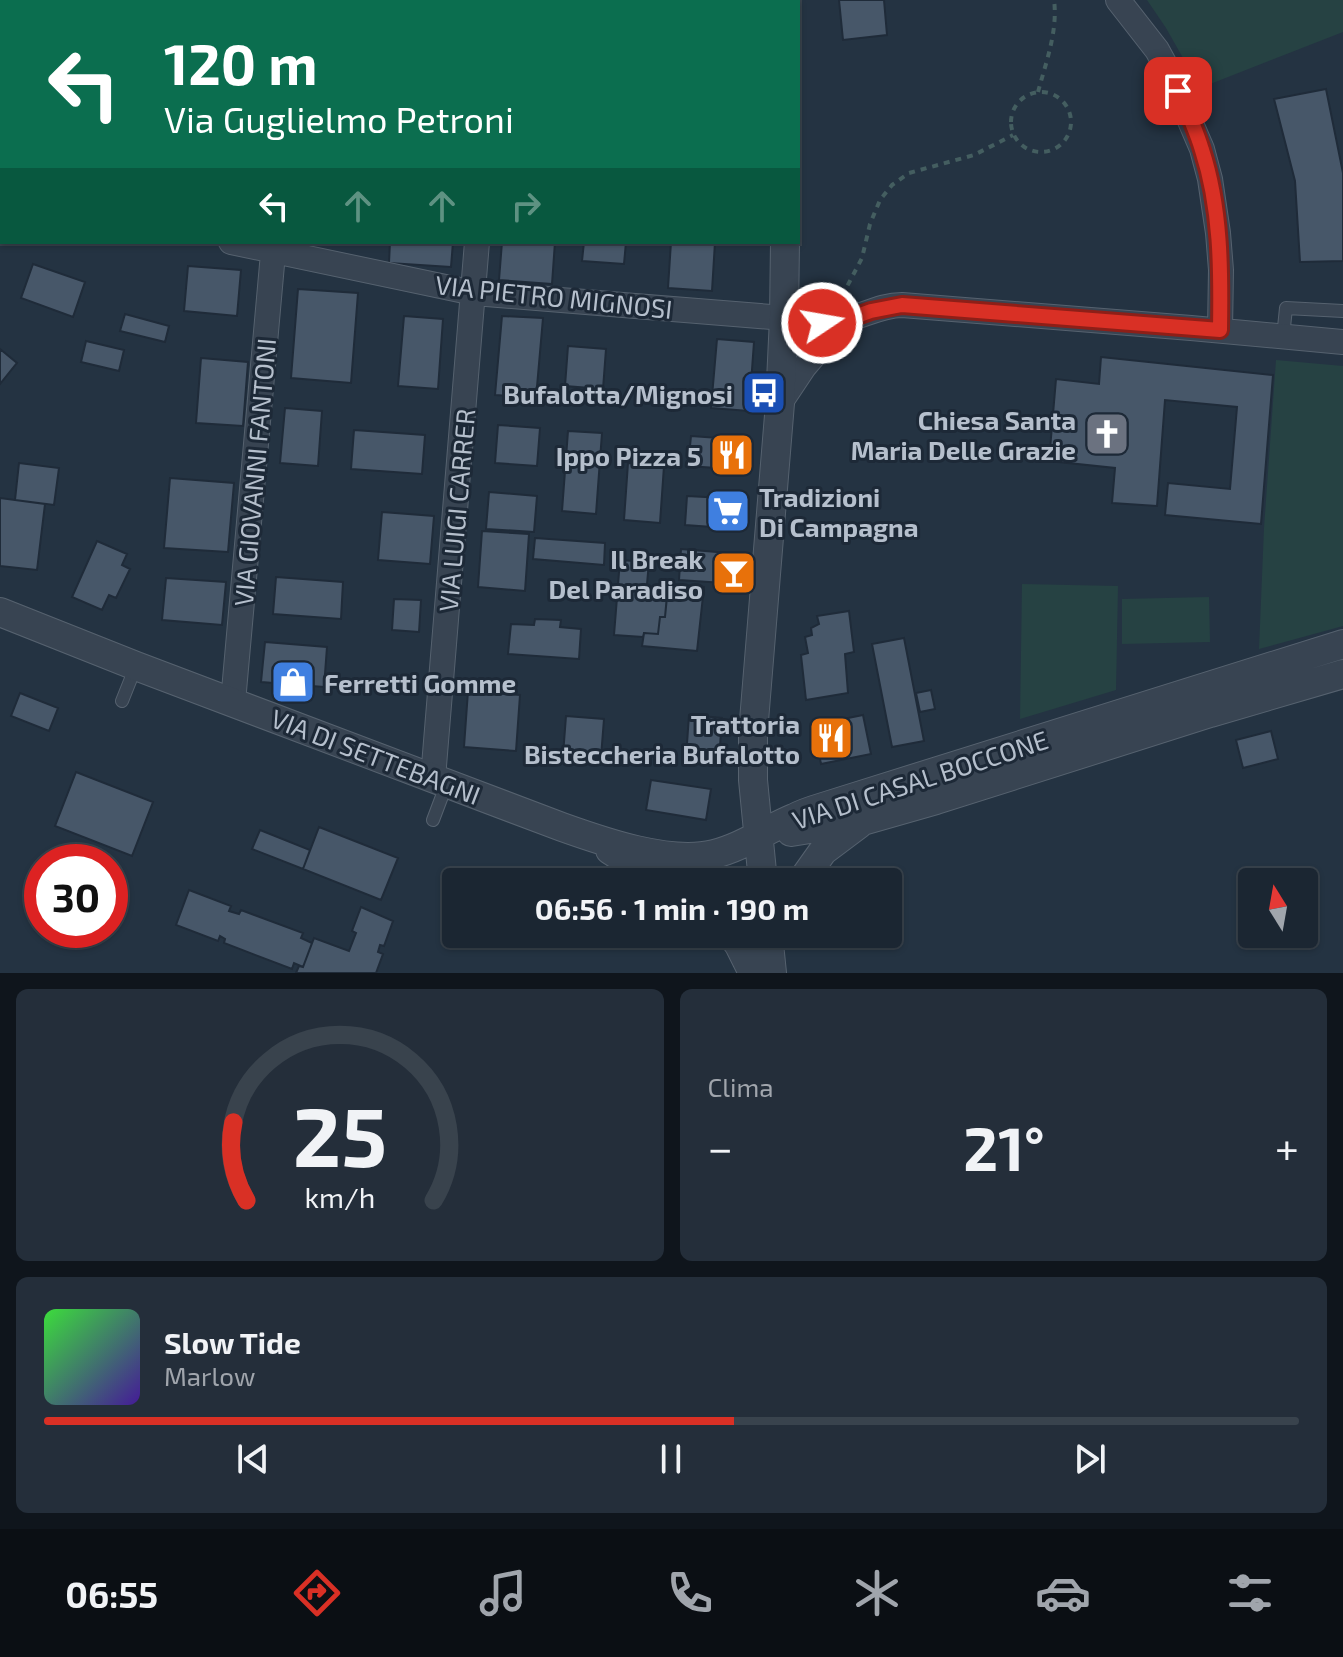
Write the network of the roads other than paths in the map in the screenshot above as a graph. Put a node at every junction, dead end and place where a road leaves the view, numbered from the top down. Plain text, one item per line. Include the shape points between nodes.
1 (1118, 0) edge
2 (248, 244) edge
3 (477, 244) edge
4 (785, 244) edge
5 (273, 247) edge
6 (474, 293) junction
7 (1343, 311) edge
8 (784, 318) junction
9 (843, 321) junction
10 (1220, 330) junction
11 (1283, 337) junction
12 (1343, 342) edge
13 (780, 403) junction
14 (0, 612) edge
15 (1343, 644) edge
16 (136, 666) junction
17 (1343, 674) edge
18 (122, 701) dead end
19 (233, 702) junction
20 (440, 781) junction
21 (433, 820) dead end
22 (866, 820) junction
23 (589, 837) junction
24 (758, 837) junction
25 (638, 868) edge
26 (761, 868) edge
27 (811, 868) edge
28 (742, 948) edge
29 (767, 948) edge
30 (775, 948) edge
31 (766, 971) edge

1 - 10 street via 1157,50 1202,149 1218,233
2 - 5 street, VIA PIETRO MIGNOSI
3 - 6 street, VIA LUIGI CARRER
4 - 8 street
5 - 6 street, VIA PIETRO MIGNOSI
5 - 19 street, VIA GIOVANNI FANTONI
6 - 8 street, VIA PIETRO MIGNOSI
6 - 20 street, VIA LUIGI CARRER
7 - 11 lane via 1286,308
8 - 9 street, VIA PIETRO MIGNOSI
8 - 13 street
9 - 10 street, VIA PIETRO MIGNOSI via 902,305
9 - 13 street
10 - 11 street, VIA PIETRO MIGNOSI
11 - 12 street, VIA PIETRO MIGNOSI
13 - 24 street via 753,733
14 - 16 street, VIA DI SETTEBAGNI
15 - 24 street, VIA DI CASAL BOCCONE via 823,807
16 - 18 lane
16 - 19 street, VIA DI SETTEBAGNI
17 - 22 street, VIA DI CASAL BOCCONE
19 - 20 street, VIA DI SETTEBAGNI
20 - 21 lane
20 - 23 street, VIA DI SETTEBAGNI
22 - 24 street, VIA DI CASAL BOCCONE
22 - 27 street via 823,851
23 - 24 street, VIA DI SETTEBAGNI via 693,857
23 - 25 street
24 - 26 street
28 - 31 street
29 - 31 street
30 - 31 street

